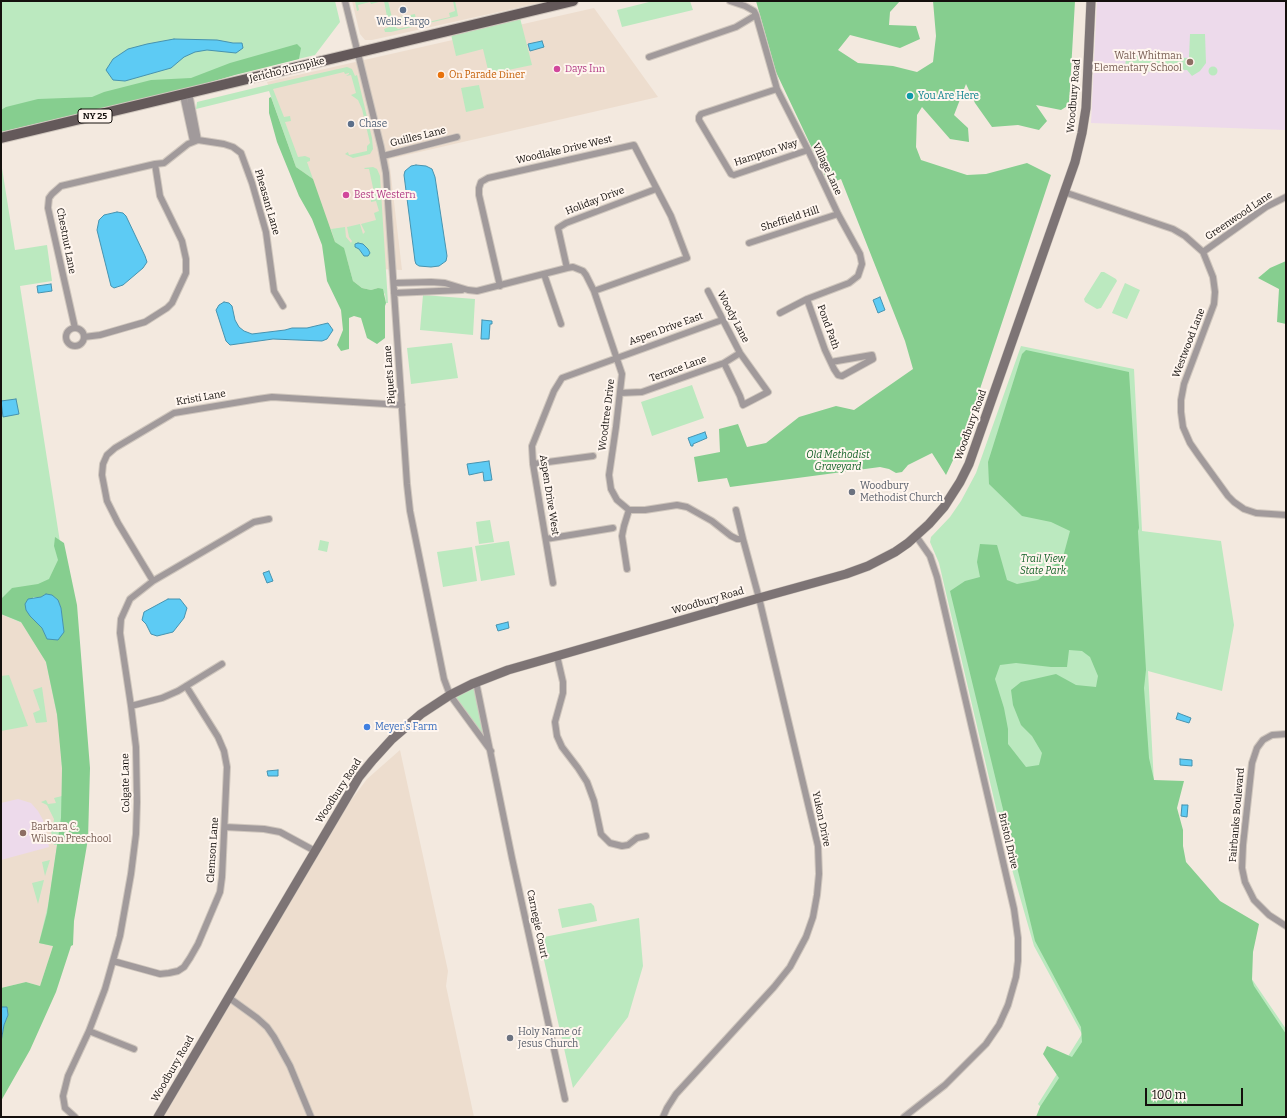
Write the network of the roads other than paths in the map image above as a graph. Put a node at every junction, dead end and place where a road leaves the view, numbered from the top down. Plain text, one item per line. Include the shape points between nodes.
1 (345, 1) edge
2 (573, 1) edge
3 (730, 1) edge
4 (1091, 1) edge
5 (756, 15) junction
6 (357, 53) junction
7 (649, 57) dead end
8 (776, 89) junction
9 (186, 94) junction
10 (457, 137) dead end
11 (1, 138) edge
12 (196, 140) junction
13 (808, 150) junction
14 (383, 156) junction
15 (155, 164) junction
16 (656, 189) junction
17 (1064, 192) junction
18 (1286, 197) edge
19 (838, 214) junction
20 (749, 243) dead end
21 (1203, 252) junction
22 (566, 268) junction
23 (544, 274) junction
24 (394, 283) junction
25 (500, 286) junction
26 (468, 290) junction
27 (594, 291) junction
28 (708, 291) dead end
29 (394, 293) junction
30 (807, 299) junction
31 (283, 306) dead end
32 (780, 313) dead end
33 (722, 320) junction
34 (560, 324) dead end
35 (74, 328) junction
36 (84, 337) junction
37 (740, 353) junction
38 (617, 358) junction
39 (830, 362) junction
40 (724, 363) junction
41 (620, 393) junction
42 (402, 405) junction
43 (593, 456) dead end
44 (533, 464) junction
45 (629, 510) junction
46 (736, 510) dead end
47 (1286, 515) edge
48 (269, 519) dead end
49 (613, 528) dead end
50 (916, 536) junction
51 (546, 539) junction
52 (743, 539) junction
53 (627, 569) dead end
54 (153, 581) junction
55 (553, 583) dead end
56 (759, 598) junction
57 (557, 656) junction
58 (222, 664) dead end
59 (476, 682) junction
60 (186, 686) junction
61 (450, 695) junction
62 (131, 706) junction
63 (1286, 734) edge
64 (491, 751) junction
65 (225, 827) junction
66 (646, 836) dead end
67 (315, 851) junction
68 (1286, 926) edge
69 (113, 961) junction
70 (228, 997) junction
71 (89, 1031) junction
72 (134, 1049) dead end
73 (565, 1100) dead end
74 (75, 1117) edge
75 (158, 1117) edge
76 (312, 1117) edge
77 (663, 1117) edge
78 (904, 1117) edge

1 - 6 street, Piquets Lane
2 - 6 main road, Jericho Turnpike / NY 25
3 - 5 street via 745,6
4 - 17 main road, Woodbury Road via 1084,123 1075,162
5 - 7 street via 736,27
5 - 8 street, Village Lane
6 - 9 main road, Jericho Turnpike / NY 25
6 - 14 street, Piquets Lane
8 - 13 street, Village Lane
8 - 13 street, Hampton Way via 701,114 699,120 734,175
9 - 11 main road, Jericho Turnpike / NY 25
9 - 12 street
10 - 14 street, Guilles Lane
12 - 15 street, Chestnut Lane via 180,149 164,163
12 - 31 street, Pheasant Lane via 224,144 241,153 266,232 274,291
13 - 19 street, Village Lane
14 - 24 street, Piquets Lane
15 - 35 street, Chestnut Lane via 61,186 49,198 48,208
15 - 36 street via 160,196 182,240 186,273 172,303 145,322
16 - 22 street, Holiday Drive via 558,228
16 - 25 street, Woodlake Drive West via 634,145 484,179 478,194
16 - 27 street, Woodlake Drive West via 671,216 687,258
17 - 21 street, Westwood Lane via 1173,229
17 - 50 main road, Woodbury Road via 969,464 944,507
18 - 21 street, Greenwood Lane via 1266,207
19 - 20 street, Sheffield Hill
19 - 30 street, Village Lane via 860,254 862,264 858,276 849,284
21 - 47 street, Westwood Lane via 1213,277 1214,304 1184,384 1181,400 1184,427 1198,456 1234,502 1256,513
22 - 23 street, Woodtree Drive
22 - 27 street, Woodtree Drive via 574,267 583,271
23 - 25 street, Woodtree Drive
23 - 34 street
24 - 26 street, Woodtree Drive via 445,283
24 - 29 street, Piquets Lane
25 - 26 street, Woodtree Drive via 477,291
26 - 29 street, Woodtree Drive
27 - 38 street, Woodtree Drive
28 - 33 street, Woody Lane
29 - 42 street, Piquets Lane
30 - 32 street, Village Lane
30 - 39 street, Pond Path
33 - 37 street, Woody Lane
33 - 38 street, Aspen Drive East
35 - 36 street via 80,330
35 - 36 street via 67,332 68,343 77,346 82,343
37 - 40 street, Terrace Lane
37 - 40 street, Woody Lane via 768,392 743,405
38 - 41 street, Woodtree Drive via 622,374
38 - 44 street, Aspen Drive West via 562,378 554,391 532,446
39 - 39 street, Pond Path via 872,355 873,359 842,376 838,375
40 - 41 street, Terrace Lane via 642,392
41 - 45 street, Woodtree Drive via 609,475 611,489 617,500
42 - 54 street, Kristi Lane via 258,399 174,413 115,448 107,455 103,464 102,475 107,501
42 - 61 street, Piquets Lane via 410,510
43 - 44 street
44 - 51 street, Aspen Drive West
45 - 52 street via 677,505 687,507 712,521 731,536
45 - 53 street via 622,536
46 - 52 street
48 - 54 street, Colgate Lane via 254,522
49 - 51 street
50 - 56 main road, Woodbury Road via 895,552 868,566
50 - 78 street, Bristol Drive via 930,556 937,577 1014,909 1018,961 1008,1005 986,1044 945,1085
51 - 55 street, Aspen Drive West
52 - 56 street
54 - 62 street, Colgate Lane via 130,599 121,619 120,633
56 - 57 main road, Woodbury Road
56 - 77 street, Yukon Drive via 818,846 819,874 813,917 790,967 676,1094
57 - 59 main road, Woodbury Road
57 - 66 street via 563,682 563,693 555,722 557,736 586,782 594,801 601,834 610,843 622,846
58 - 60 street
59 - 61 main road, Woodbury Road
59 - 64 street, Carnegie Court
60 - 62 street via 162,698
60 - 65 street, Clemson Lane via 224,751 227,767
61 - 64 street, Carnegie Court
61 - 67 main road, Woodbury Road via 405,727 372,761 359,777
62 - 69 street, Colgate Lane via 137,772 136,834 126,906
63 - 68 street, Fairbanks Boulevard via 1272,734 1263,740 1252,763 1242,868 1245,882 1254,900 1269,916
64 - 73 street, Carnegie Court
65 - 67 street via 280,832
65 - 69 street, Clemson Lane via 220,892 198,944 184,967 178,971 160,974
67 - 70 main road, Woodbury Road
69 - 71 street, Colgate Lane
70 - 75 main road, Woodbury Road
70 - 76 street via 257,1018 274,1037 290,1066
71 - 72 street
71 - 74 street, Colgate Lane via 68,1076 63,1096 65,1108

